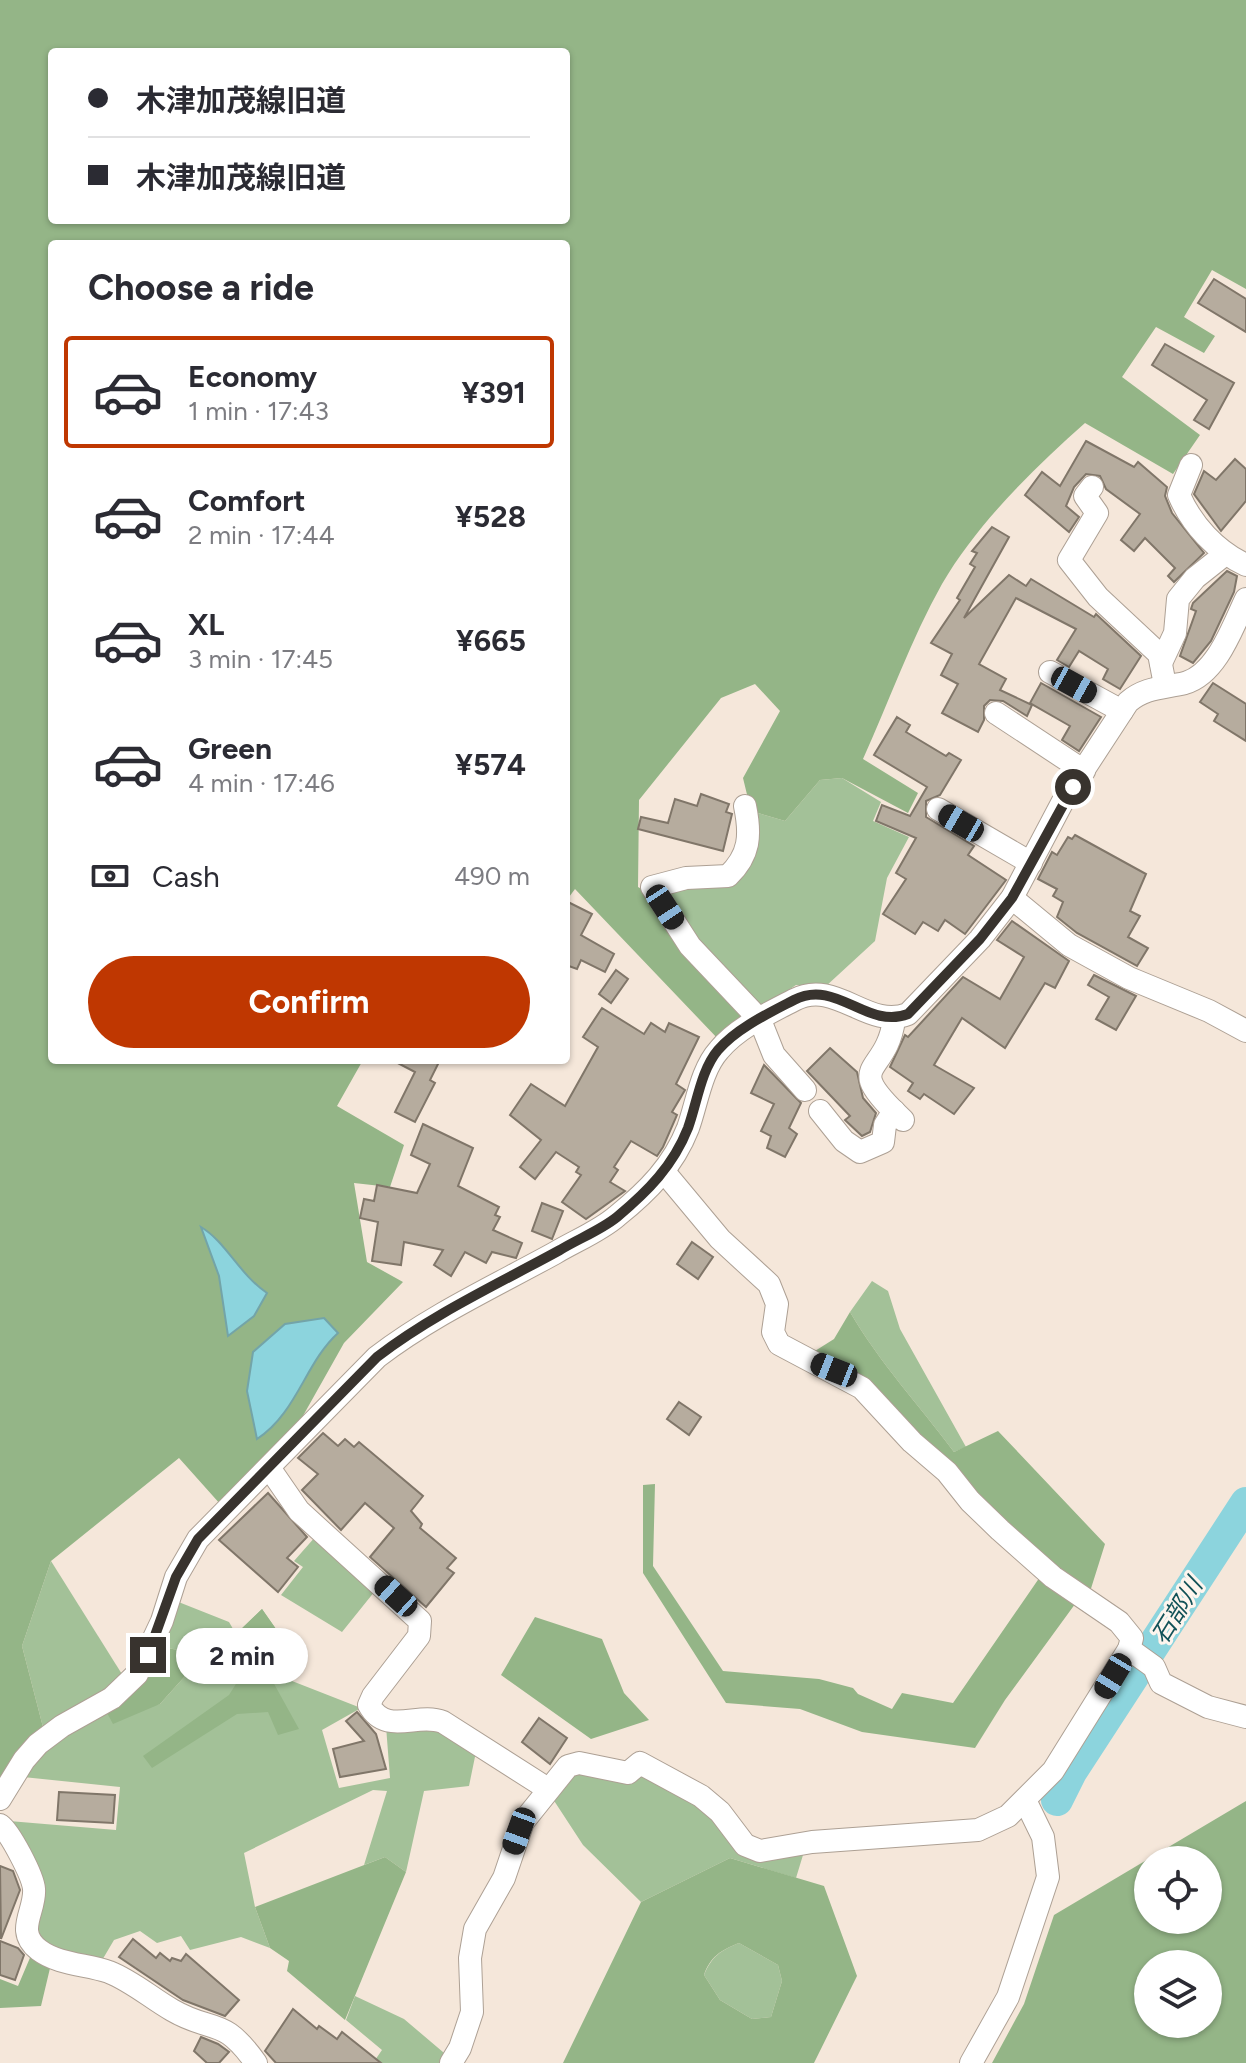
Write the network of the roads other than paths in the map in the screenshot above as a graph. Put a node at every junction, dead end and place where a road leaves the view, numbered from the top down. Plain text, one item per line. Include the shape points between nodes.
1 (1191, 465) dead end
2 (1092, 487) dead end
3 (1224, 555) junction
4 (1246, 565) edge
5 (1246, 599) edge
6 (1050, 672) dead end
7 (1163, 674) junction
8 (1122, 711) junction
9 (996, 713) dead end
10 (1084, 771) junction
11 (745, 806) dead end
12 (938, 809) dead end
13 (1031, 863) junction
14 (1012, 898) junction
15 (760, 1020) junction
16 (894, 1020) junction
17 (1246, 1031) edge
18 (805, 1090) dead end
19 (820, 1111) dead end
20 (665, 1173) junction
21 (270, 1469) junction
22 (1132, 1652) junction
23 (1246, 1717) edge
24 (548, 1789) junction
25 (0, 1799) edge
26 (1025, 1800) junction
27 (0, 1825) edge
28 (256, 2063) edge
29 (451, 2063) edge
30 (971, 2063) edge

1 - 3 street via 1179,495 1187,513
2 - 7 street via 1085,496 1097,513 1069,560 1098,597 1159,654
3 - 4 street
3 - 7 street via 1178,599
5 - 7 street via 1205,674 1187,682
6 - 8 street
7 - 8 street
8 - 10 street
9 - 10 street
10 - 13 street
11 - 15 street via 751,837 740,865 728,876 686,878 652,887 690,946
12 - 13 street
13 - 14 street
14 - 16 street via 908,1014
14 - 17 street via 1069,945
15 - 16 street via 804,995 823,993
15 - 18 street via 774,1055
15 - 20 street via 732,1037 710,1061
16 - 19 street via 892,1036 868,1078 873,1091 898,1116 885,1125 883,1142 860,1152
20 - 21 street via 615,1219 409,1332 362,1372
20 - 22 street via 720,1239 769,1284 777,1304 773,1332 779,1344 862,1388 1000,1530 1053,1577 1119,1622 1132,1638
21 - 24 street via 299,1511 420,1621 419,1636 373,1696 369,1705 375,1714 390,1723 429,1718 443,1722
21 - 25 street via 211,1524 181,1564 137,1674 112,1698 38,1744
22 - 23 street via 1154,1667 1161,1683 1208,1707
22 - 26 street via 1065,1755
24 - 26 street via 572,1764 628,1773 640,1763 711,1803 745,1845 760,1851 978,1830 999,1822
24 - 29 street via 519,1831 504,1878 475,1929 472,2012
26 - 30 street via 1043,1837 1048,1877 1008,1997
27 - 28 street via 10,1835 34,1889 26,1921 37,1949 121,1977 189,2019 217,2026 247,2047

